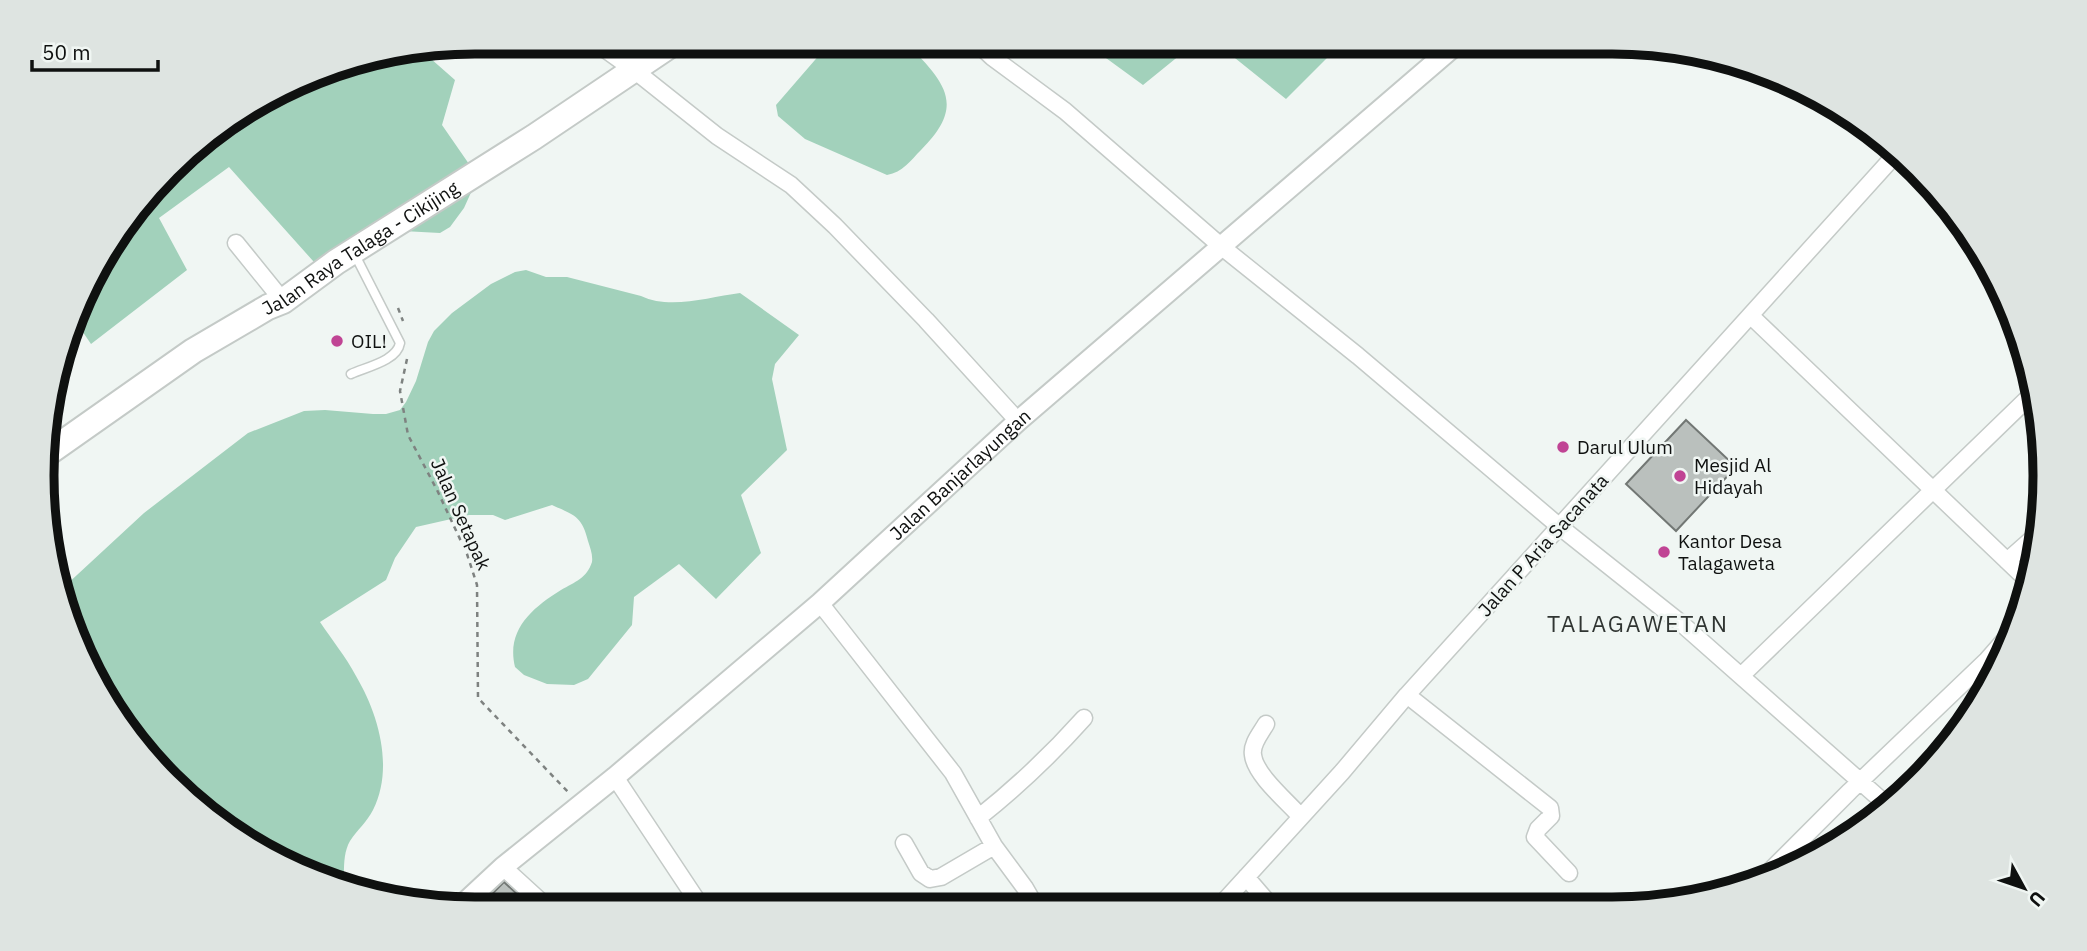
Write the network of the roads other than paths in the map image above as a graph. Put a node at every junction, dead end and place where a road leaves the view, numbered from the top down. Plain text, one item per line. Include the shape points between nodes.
1 (611, 54) edge
2 (657, 54) edge
3 (989, 54) edge
4 (1445, 54) edge
5 (634, 70) junction
6 (1890, 160) edge
7 (236, 243) dead end
8 (1222, 247) junction
9 (354, 252) junction
10 (283, 301) junction
11 (1751, 316) junction
12 (351, 374) dead end
13 (2026, 400) edge
14 (1018, 421) junction
15 (55, 448) edge
16 (1934, 490) junction
17 (1560, 527) junction
18 (2027, 543) edge
19 (2007, 561) junction
20 (2021, 574) edge
21 (820, 603) junction
22 (1994, 653) edge
23 (1742, 675) junction
24 (1406, 695) junction
25 (1084, 718) dead end
26 (1266, 724) dead end
27 (615, 777) junction
28 (1860, 783) junction
29 (1880, 800) edge
30 (1301, 817) junction
31 (978, 818) junction
32 (904, 843) dead end
33 (994, 846) junction
34 (1778, 863) edge
35 (503, 867) junction
36 (1569, 873) dead end
37 (1246, 877) junction
38 (471, 897) edge
39 (536, 897) edge
40 (695, 897) edge
41 (1030, 897) edge
42 (1228, 897) edge
43 (1263, 897) edge

1 - 5 street
2 - 5 main road, Jalan Raya Talaga - Cikijing
3 - 8 street via 1065,111
4 - 8 street, Jalan Banjarlayungan
5 - 9 main road, Jalan Raya Talaga - Cikijing
5 - 14 street via 717,136 791,185 926,320
6 - 11 street, Jalan P Aria Sacanata
7 - 10 street
8 - 14 street, Jalan Banjarlayungan
8 - 17 street
9 - 10 main road, Jalan Raya Talaga - Cikijing
9 - 12 lane via 400,343 394,355
10 - 15 main road, Jalan Raya Talaga - Cikijing via 193,351
11 - 16 street
11 - 17 street, Jalan P Aria Sacanata
13 - 16 street
14 - 21 street, Jalan Banjarlayungan
16 - 19 street
16 - 23 street
17 - 23 street
17 - 24 street, Jalan P Aria Sacanata
18 - 19 street
19 - 20 street
21 - 27 street, Jalan Banjarlayungan
21 - 31 street via 953,773
22 - 28 street
23 - 28 street
24 - 30 street, Jalan P Aria Sacanata
24 - 36 street via 1550,808 1551,816 1535,837
25 - 31 street via 1037,769
26 - 30 street via 1252,754 1264,776
27 - 35 street, Jalan Banjarlayungan
27 - 40 street
28 - 29 street
28 - 34 street
30 - 37 street, Jalan P Aria Sacanata
31 - 33 street
32 - 33 street via 921,873 930,879
33 - 41 street
35 - 38 street, Jalan Banjarlayungan
35 - 39 street
37 - 42 street, Jalan P Aria Sacanata
37 - 43 street

